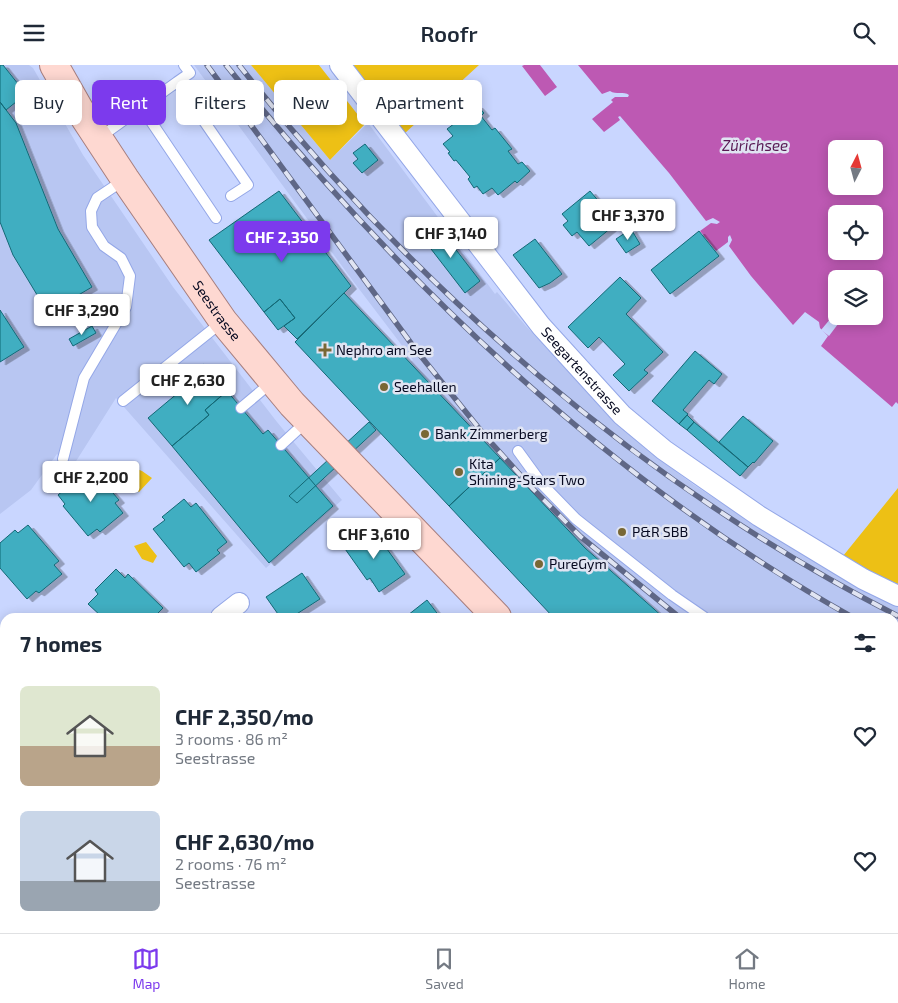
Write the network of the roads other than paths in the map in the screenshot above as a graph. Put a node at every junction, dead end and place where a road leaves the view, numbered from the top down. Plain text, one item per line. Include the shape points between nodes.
1 (54, 65) edge
2 (184, 65) edge
3 (340, 65) edge
4 (181, 80) edge
5 (118, 125) edge
6 (153, 125) edge
7 (207, 125) edge
8 (98, 139) junction
9 (125, 179) junction
10 (231, 196) dead end
11 (216, 218) dead end
12 (223, 321) junction
13 (273, 381) junction
14 (123, 401) dead end
15 (241, 409) dead end
16 (308, 420) junction
17 (281, 445) dead end
18 (518, 451) dead end
19 (63, 459) dead end
20 (898, 596) edge
21 (239, 603) dead end
22 (226, 613) edge
23 (496, 613) edge
24 (698, 613) edge

1 - 8 main road, Seestrasse
2 - 4 lane via 190,73
3 - 20 street, Seegartenstrasse via 541,326 622,415 664,450 759,516 863,579
5 - 8 lane
6 - 11 lane
7 - 10 lane via 248,185
8 - 9 main road, Seestrasse
9 - 12 main road, Seestrasse
9 - 19 lane via 97,198 91,211 92,227 104,246 121,258 130,277 126,307 84,378
12 - 13 main road, Seestrasse
12 - 14 lane
13 - 15 lane
13 - 16 main road, Seestrasse
16 - 17 lane
16 - 23 main road, Seestrasse
18 - 24 lane via 542,484 576,519
21 - 22 street

